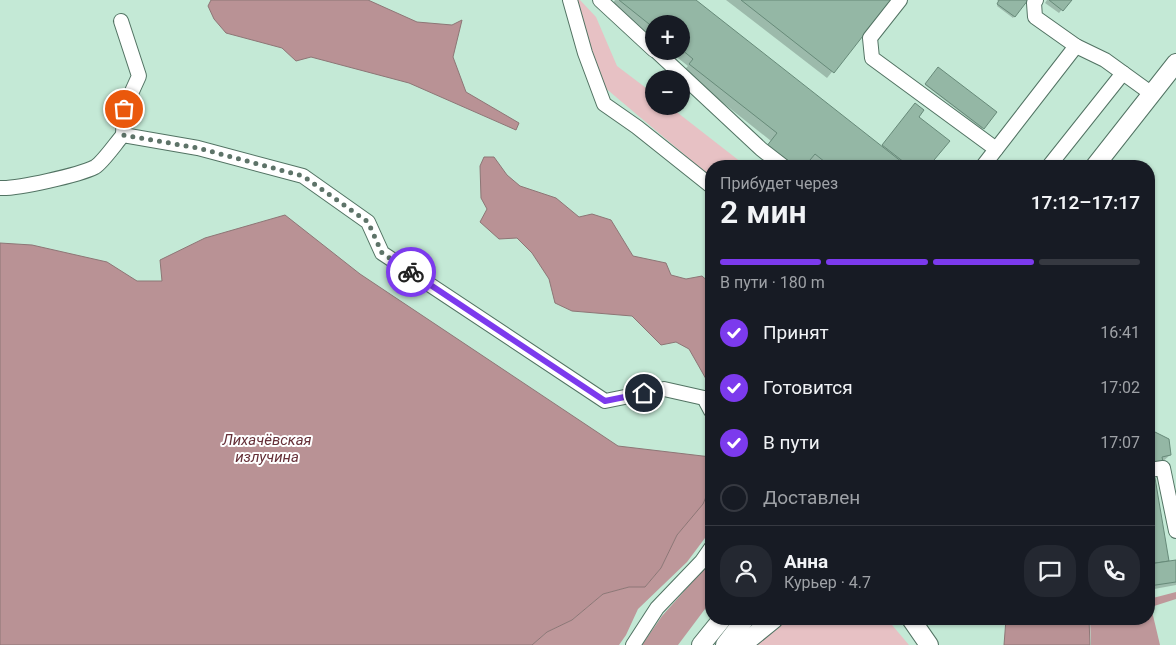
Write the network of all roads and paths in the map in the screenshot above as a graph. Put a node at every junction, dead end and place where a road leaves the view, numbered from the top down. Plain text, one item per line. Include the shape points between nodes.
1 (570, 0) edge
2 (600, 0) edge
3 (900, 0) edge
4 (1036, 0) edge
5 (120, 21) dead end
6 (645, 41) edge
7 (1076, 46) junction
8 (666, 60) edge
9 (1176, 63) edge
10 (1123, 73) junction
11 (1152, 94) junction
12 (123, 135) junction
13 (996, 149) junction
14 (775, 160) edge
15 (988, 160) edge
16 (1054, 160) edge
17 (1100, 160) edge
18 (705, 181) edge
19 (0, 188) edge
20 (705, 400) edge
21 (1155, 469) edge
22 (1170, 474) edge
23 (1176, 531) edge
24 (705, 557) edge
25 (717, 625) edge
26 (740, 625) edge
27 (767, 625) edge
28 (633, 645) edge
29 (701, 645) edge
30 (725, 645) edge
31 (742, 645) edge

1 - 18 lane via 604,104
2 - 6 lane
3 - 13 lane via 870,38 872,58
4 - 7 lane via 1035,17
5 - 12 lane via 139,76 124,109
7 - 10 lane
7 - 13 lane
8 - 14 lane
9 - 11 main road
10 - 11 lane
10 - 16 lane
11 - 17 main road
12 - 19 lane via 96,166 70,175
12 - 20 lane via 198,148 303,176 368,222 382,253 605,401 664,389
13 - 15 lane
21 - 22 lane via 1163,468
22 - 23 lane
24 - 28 lane via 657,608
25 - 29 main road
26 - 30 main road
27 - 31 main road

